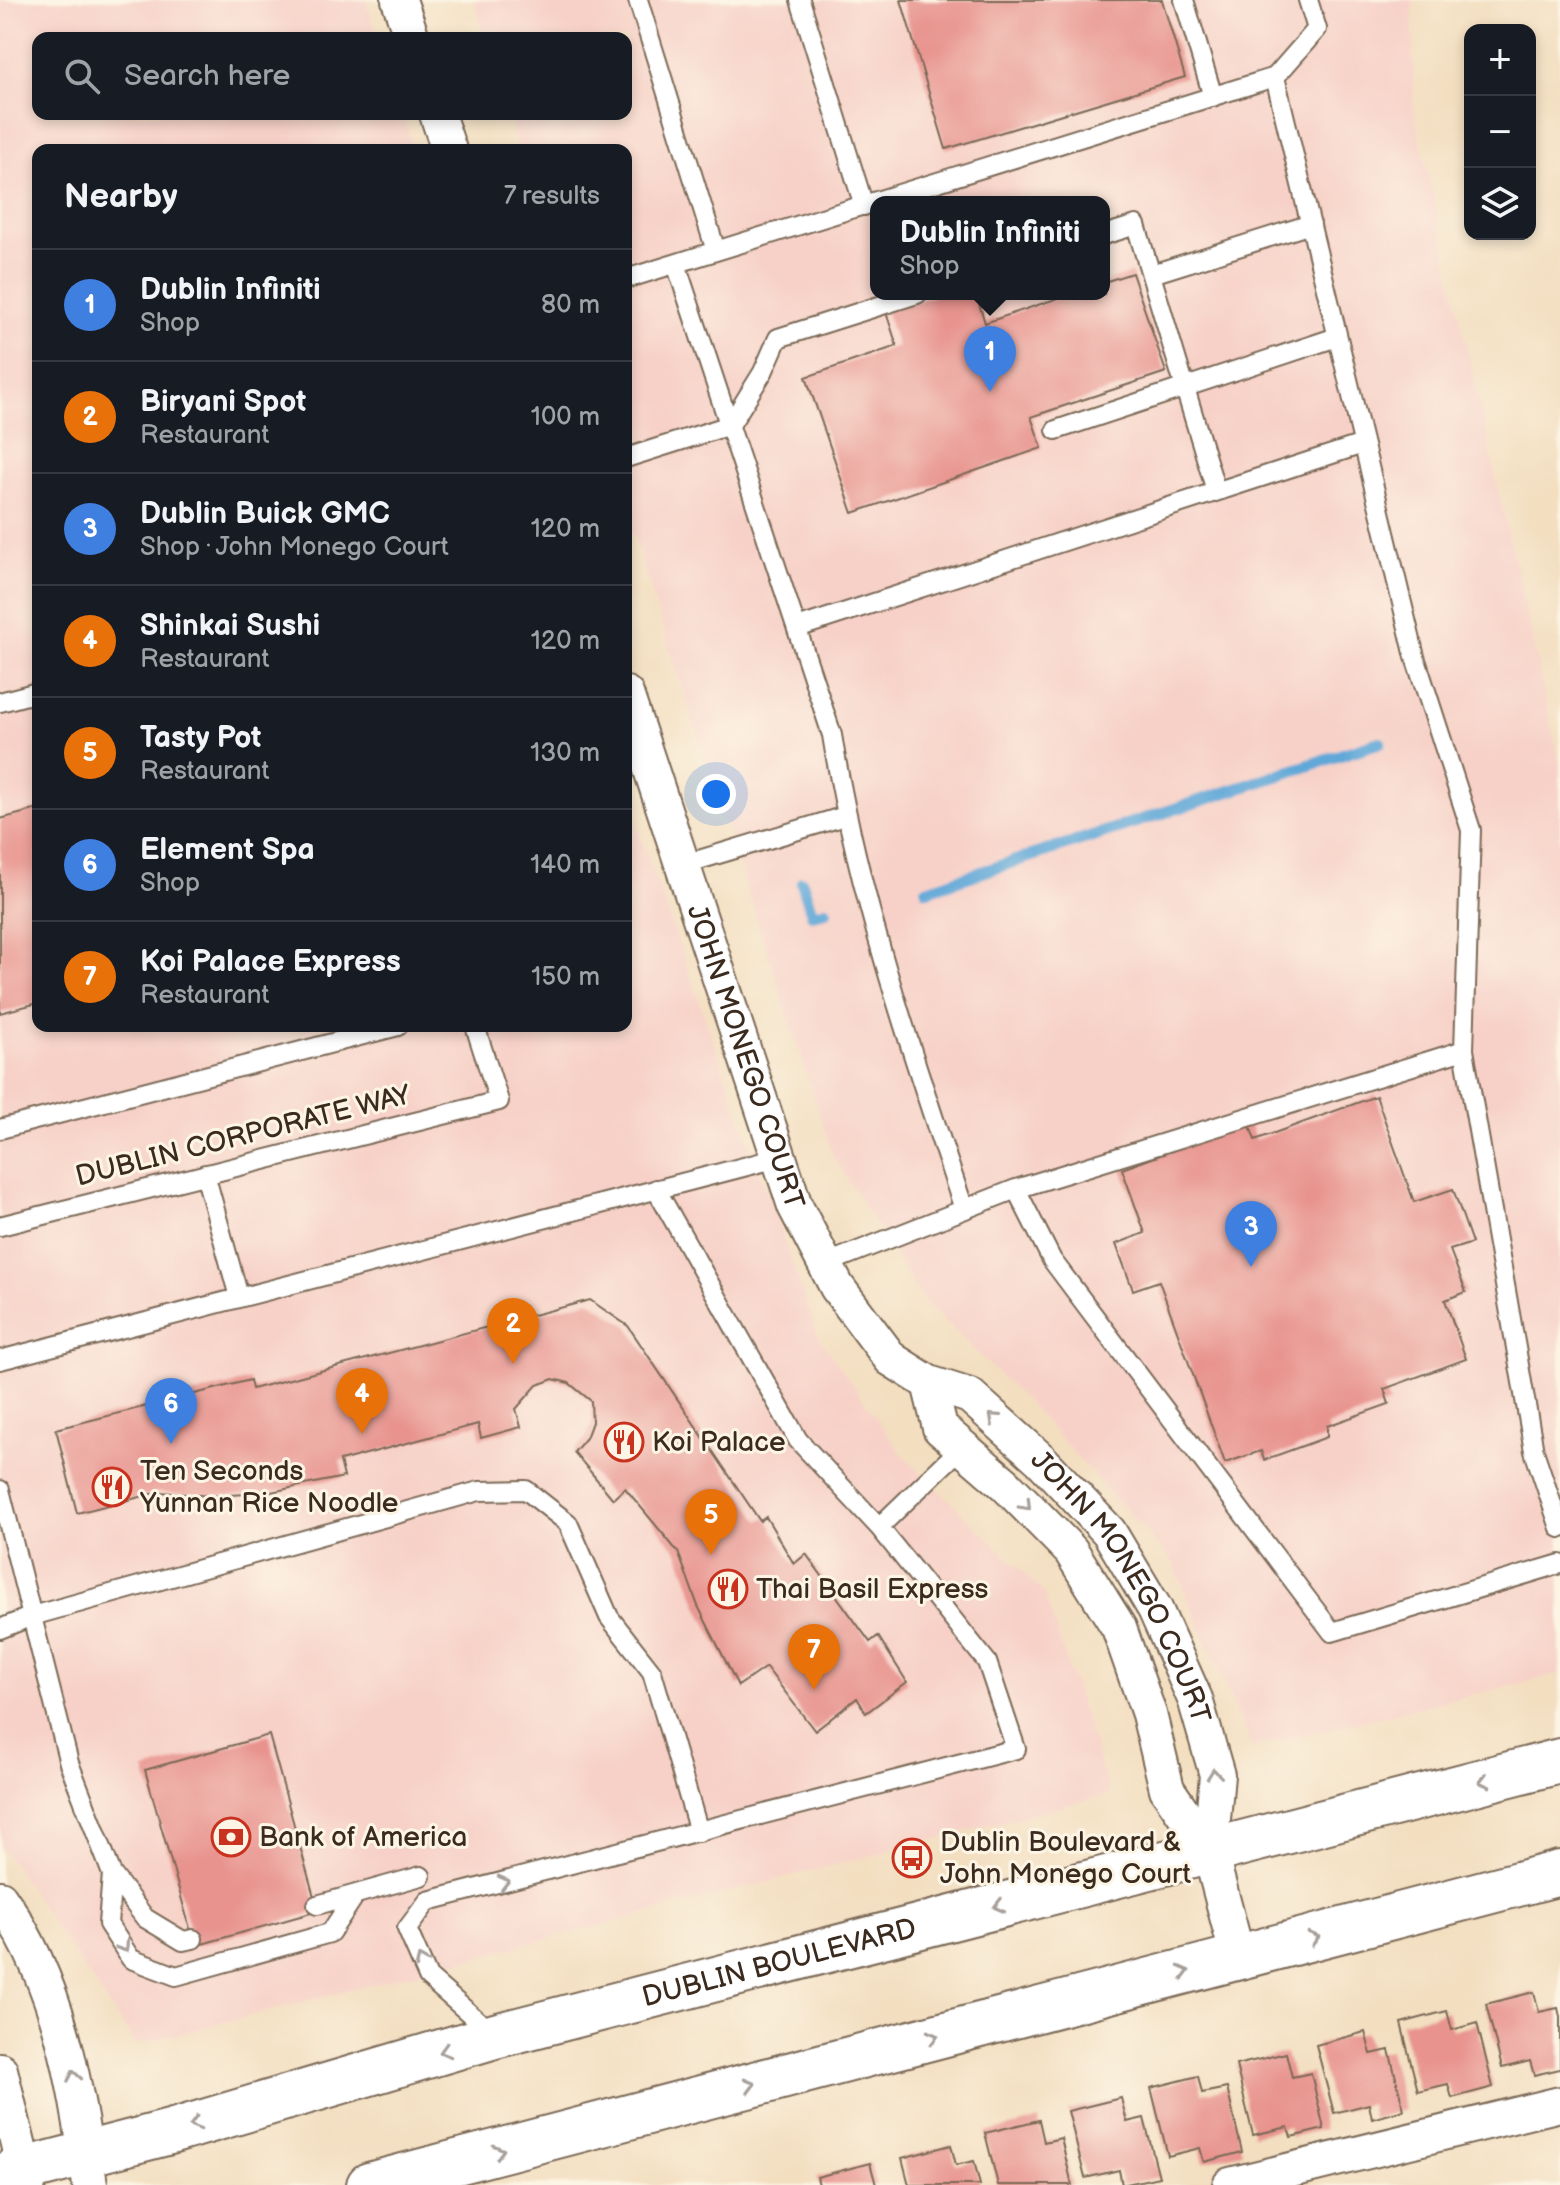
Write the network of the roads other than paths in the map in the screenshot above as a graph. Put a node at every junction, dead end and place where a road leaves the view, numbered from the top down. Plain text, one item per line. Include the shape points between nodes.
1 (399, 0) edge
2 (638, 0) edge
3 (800, 0) edge
4 (1184, 0) edge
5 (1308, 0) edge
6 (410, 32) edge
7 (1275, 77) junction
8 (1213, 97) junction
9 (439, 120) edge
10 (447, 144) edge
11 (896, 196) edge
12 (870, 204) edge
13 (864, 206) junction
14 (1311, 224) junction
15 (1110, 233) edge
16 (716, 251) junction
17 (676, 264) junction
18 (1152, 274) junction
19 (632, 277) edge
20 (898, 300) edge
21 (1337, 337) junction
22 (1186, 387) junction
23 (730, 425) junction
24 (1056, 430) dead end
25 (1363, 444) junction
26 (632, 456) edge
27 (1216, 491) junction
28 (797, 628) junction
29 (32, 694) edge
30 (0, 702) edge
31 (632, 712) edge
32 (845, 816) junction
33 (682, 865) junction
34 (375, 1032) edge
35 (477, 1032) edge
36 (1464, 1050) junction
37 (0, 1129) edge
38 (778, 1158) junction
39 (205, 1174) junction
40 (656, 1189) junction
41 (1016, 1189) junction
42 (964, 1209) junction
43 (0, 1226) edge
44 (825, 1264) junction
45 (239, 1297) junction
46 (0, 1360) edge
47 (929, 1383) junction
48 (961, 1448) junction
49 (0, 1490) edge
50 (879, 1527) junction
51 (1560, 1528) edge
52 (1560, 1564) edge
53 (32, 1616) junction
54 (0, 1629) edge
55 (1560, 1761) edge
56 (699, 1832) junction
57 (1210, 1852) junction
58 (1560, 1873) edge
59 (112, 1874) junction
60 (421, 1876) dead end
61 (356, 1894) junction
62 (0, 1898) edge
63 (317, 1905) dead end
64 (193, 1939) dead end
65 (1238, 1958) junction
66 (495, 2036) junction
67 (0, 2070) edge
68 (1560, 2104) edge
69 (88, 2169) edge
70 (18, 2177) edge
71 (369, 2185) edge
72 (1230, 2185) edge

1 - 6 street
2 - 16 lane
3 - 13 lane
4 - 8 lane
5 - 7 lane via 1317,29
7 - 8 lane
7 - 14 lane
8 - 11 lane
9 - 10 street
12 - 13 lane
13 - 16 lane
14 - 18 lane
14 - 21 lane
15 - 18 lane via 1136,225
16 - 17 lane
17 - 19 lane
17 - 23 lane
18 - 22 lane
20 - 23 lane via 778,338
21 - 22 lane
21 - 25 lane
22 - 24 lane
22 - 27 lane
23 - 26 lane
23 - 28 lane
25 - 27 lane
25 - 36 lane via 1415,657 1471,830
27 - 28 lane
28 - 32 lane via 832,735
29 - 30 lane
31 - 33 street, JOHN MONEGO COURT
32 - 33 lane
32 - 42 lane via 900,1017
33 - 38 street, JOHN MONEGO COURT
34 - 37 lane
35 - 39 lane, DUBLIN CORPORATE WAY via 499,1101
36 - 41 lane
36 - 51 lane via 1534,1451
38 - 40 lane
38 - 44 street, JOHN MONEGO COURT
39 - 43 lane, DUBLIN CORPORATE WAY
39 - 45 lane
40 - 45 lane
40 - 50 lane via 798,1440
41 - 42 lane
41 - 52 lane via 1052,1260 1332,1632
42 - 44 lane
44 - 47 street, JOHN MONEGO COURT via 891,1359
45 - 46 lane
47 - 48 street, JOHN MONEGO COURT via 940,1428
57 -> 47 street, JOHN MONEGO COURT via 1217,1775 1195,1699 1148,1596 1109,1532 1041,1460 970,1396
48 - 50 lane
48 -> 57 street, JOHN MONEGO COURT via 1071,1551 1119,1628 1149,1714 1167,1789
49 - 53 lane
50 - 56 lane via 987,1662 1016,1749
53 - 54 lane
53 - 56 lane via 479,1491 526,1490 568,1523 609,1617 652,1672
53 - 59 lane via 69,1763
55 -> 57 main road, DUBLIN BOULEVARD
66 -> 56 lane via 428,1977 407,1929 428,1901
57 - 65 street, JOHN MONEGO COURT
57 -> 66 main road, DUBLIN BOULEVARD
65 -> 58 main road
59 -> 61 lane via 108,1924 131,1959 176,1976 330,1933
59 - 64 lane via 145,1918 183,1941
60 - 61 lane
61 - 63 lane
69 -> 62 street via 73,2067 25,1933
71 -> 65 main road
66 -> 69 main road, DUBLIN BOULEVARD
67 - 70 street
68 - 72 street
69 - 70 main road, DUBLIN BOULEVARD

